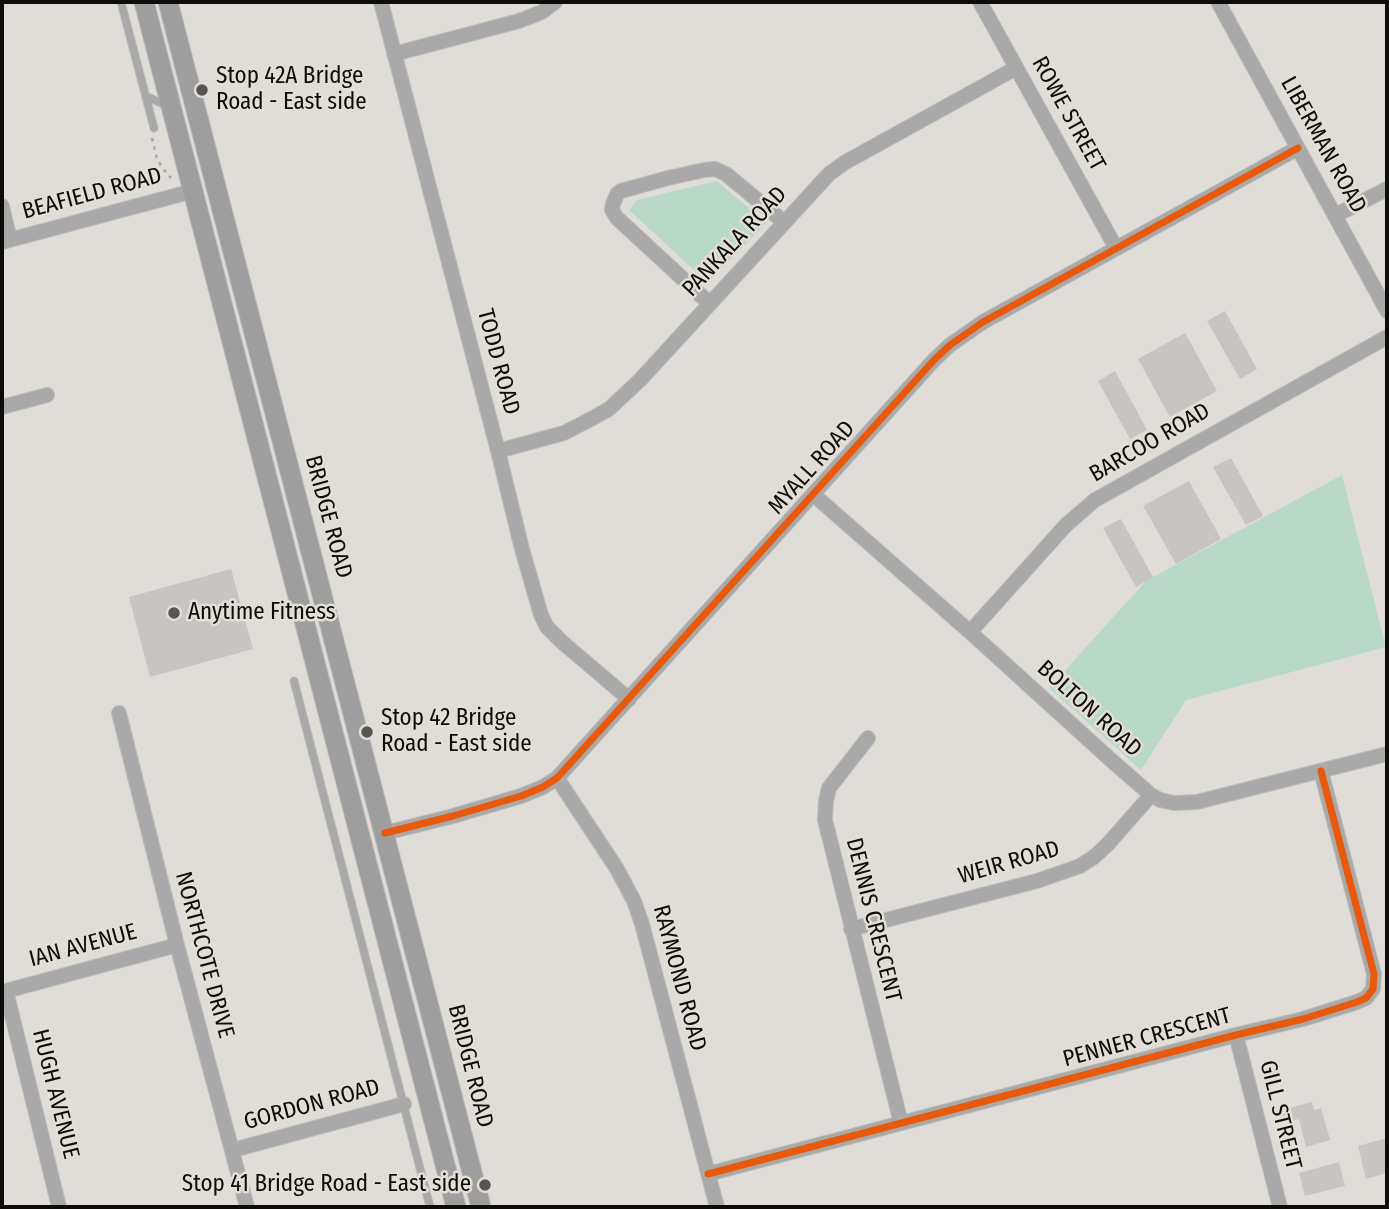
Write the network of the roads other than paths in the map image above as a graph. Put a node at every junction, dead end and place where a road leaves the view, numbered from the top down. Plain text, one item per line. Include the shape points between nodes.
1 (121, 2) edge
2 (144, 2) edge
3 (168, 2) edge
4 (381, 2) edge
5 (555, 2) edge
6 (981, 2) edge
7 (1218, 2) edge
8 (394, 54) junction
9 (1016, 68) junction
10 (146, 96) junction
11 (171, 108) junction
12 (153, 131) road end
13 (1298, 148) junction
14 (215, 185) junction
15 (1387, 189) edge
16 (193, 191) junction
17 (2, 206) edge
18 (1336, 215) junction
19 (784, 222) junction
20 (6, 241) edge
21 (1116, 248) junction
22 (709, 303) junction
23 (1387, 311) edge
24 (1387, 337) edge
25 (47, 395) dead end
26 (2, 407) edge
27 (498, 451) junction
28 (814, 495) junction
29 (970, 632) junction
30 (294, 681) dead end
31 (629, 699) junction
32 (119, 713) dead end
33 (868, 738) dead end
34 (1387, 754) edge
35 (1321, 771) junction
36 (557, 778) junction
37 (1152, 795) junction
38 (385, 833) junction
39 (361, 840) junction
40 (852, 929) junction
41 (177, 944) junction
42 (4, 992) edge
43 (1236, 1035) junction
44 (404, 1104) junction
45 (901, 1123) junction
46 (233, 1150) junction
47 (708, 1174) junction
48 (59, 1207) edge
49 (247, 1207) edge
50 (430, 1207) edge
51 (456, 1207) edge
52 (481, 1207) edge
53 (717, 1207) edge
54 (1280, 1207) edge

1 - 10 lane
2 - 11 main road
3 - 14 main road, BRIDGE ROAD
4 - 8 street, TODD ROAD
5 - 8 street via 519,21
6 - 9 street, ROWE STREET
7 - 13 street, LIBERMAN ROAD
8 - 27 street, TODD ROAD
9 - 19 street, PANKALA ROAD via 837,168
9 - 21 street, ROWE STREET
10 - 11 lane
10 - 12 lane
11 - 16 main road
13 - 18 street, LIBERMAN ROAD
13 - 21 street, MYALL ROAD
14 - 16 main road
14 - 38 main road, BRIDGE ROAD
15 - 18 street
16 - 20 street, BEAFIELD ROAD
16 - 39 main road
17 - 20 street
18 - 23 street, LIBERMAN ROAD
19 - 22 street, PANKALA ROAD
19 - 22 street via 715,169 617,194 612,209 617,218
21 - 28 street, MYALL ROAD via 950,345
22 - 27 street, PANKALA ROAD via 640,380 603,413 564,433
24 - 29 street, BARCOO ROAD via 1095,500
25 - 26 street
27 - 31 street, TODD ROAD via 543,621 552,634
28 - 29 street, BOLTON ROAD
28 - 31 street, MYALL ROAD
29 - 37 street, BOLTON ROAD
30 - 44 lane
31 - 36 street, MYALL ROAD
32 - 41 street, NORTHCOTE DRIVE
33 - 40 street, DENNIS CRESCENT via 832,783 825,801 825,820
34 - 35 street, BOLTON ROAD
35 - 37 street, BOLTON ROAD via 1188,803 1167,802
35 - 43 street, PENNER CRESCENT via 1374,974 1373,989 1357,1003
36 - 38 street, MYALL ROAD via 521,796
36 - 47 street, RAYMOND ROAD via 634,901
37 - 40 street, WEIR ROAD via 1108,844 1080,866
38 - 39 main road
38 - 52 main road, BRIDGE ROAD
39 - 51 main road
40 - 45 street, DENNIS CRESCENT
41 - 42 street, IAN AVENUE
41 - 46 street, NORTHCOTE DRIVE
42 - 48 street, HUGH AVENUE
43 - 45 street, PENNER CRESCENT
43 - 54 street, GILL STREET
44 - 46 street, GORDON ROAD
44 - 50 lane
45 - 47 street, PENNER CRESCENT
46 - 49 street, NORTHCOTE DRIVE
47 - 53 street, RAYMOND ROAD

